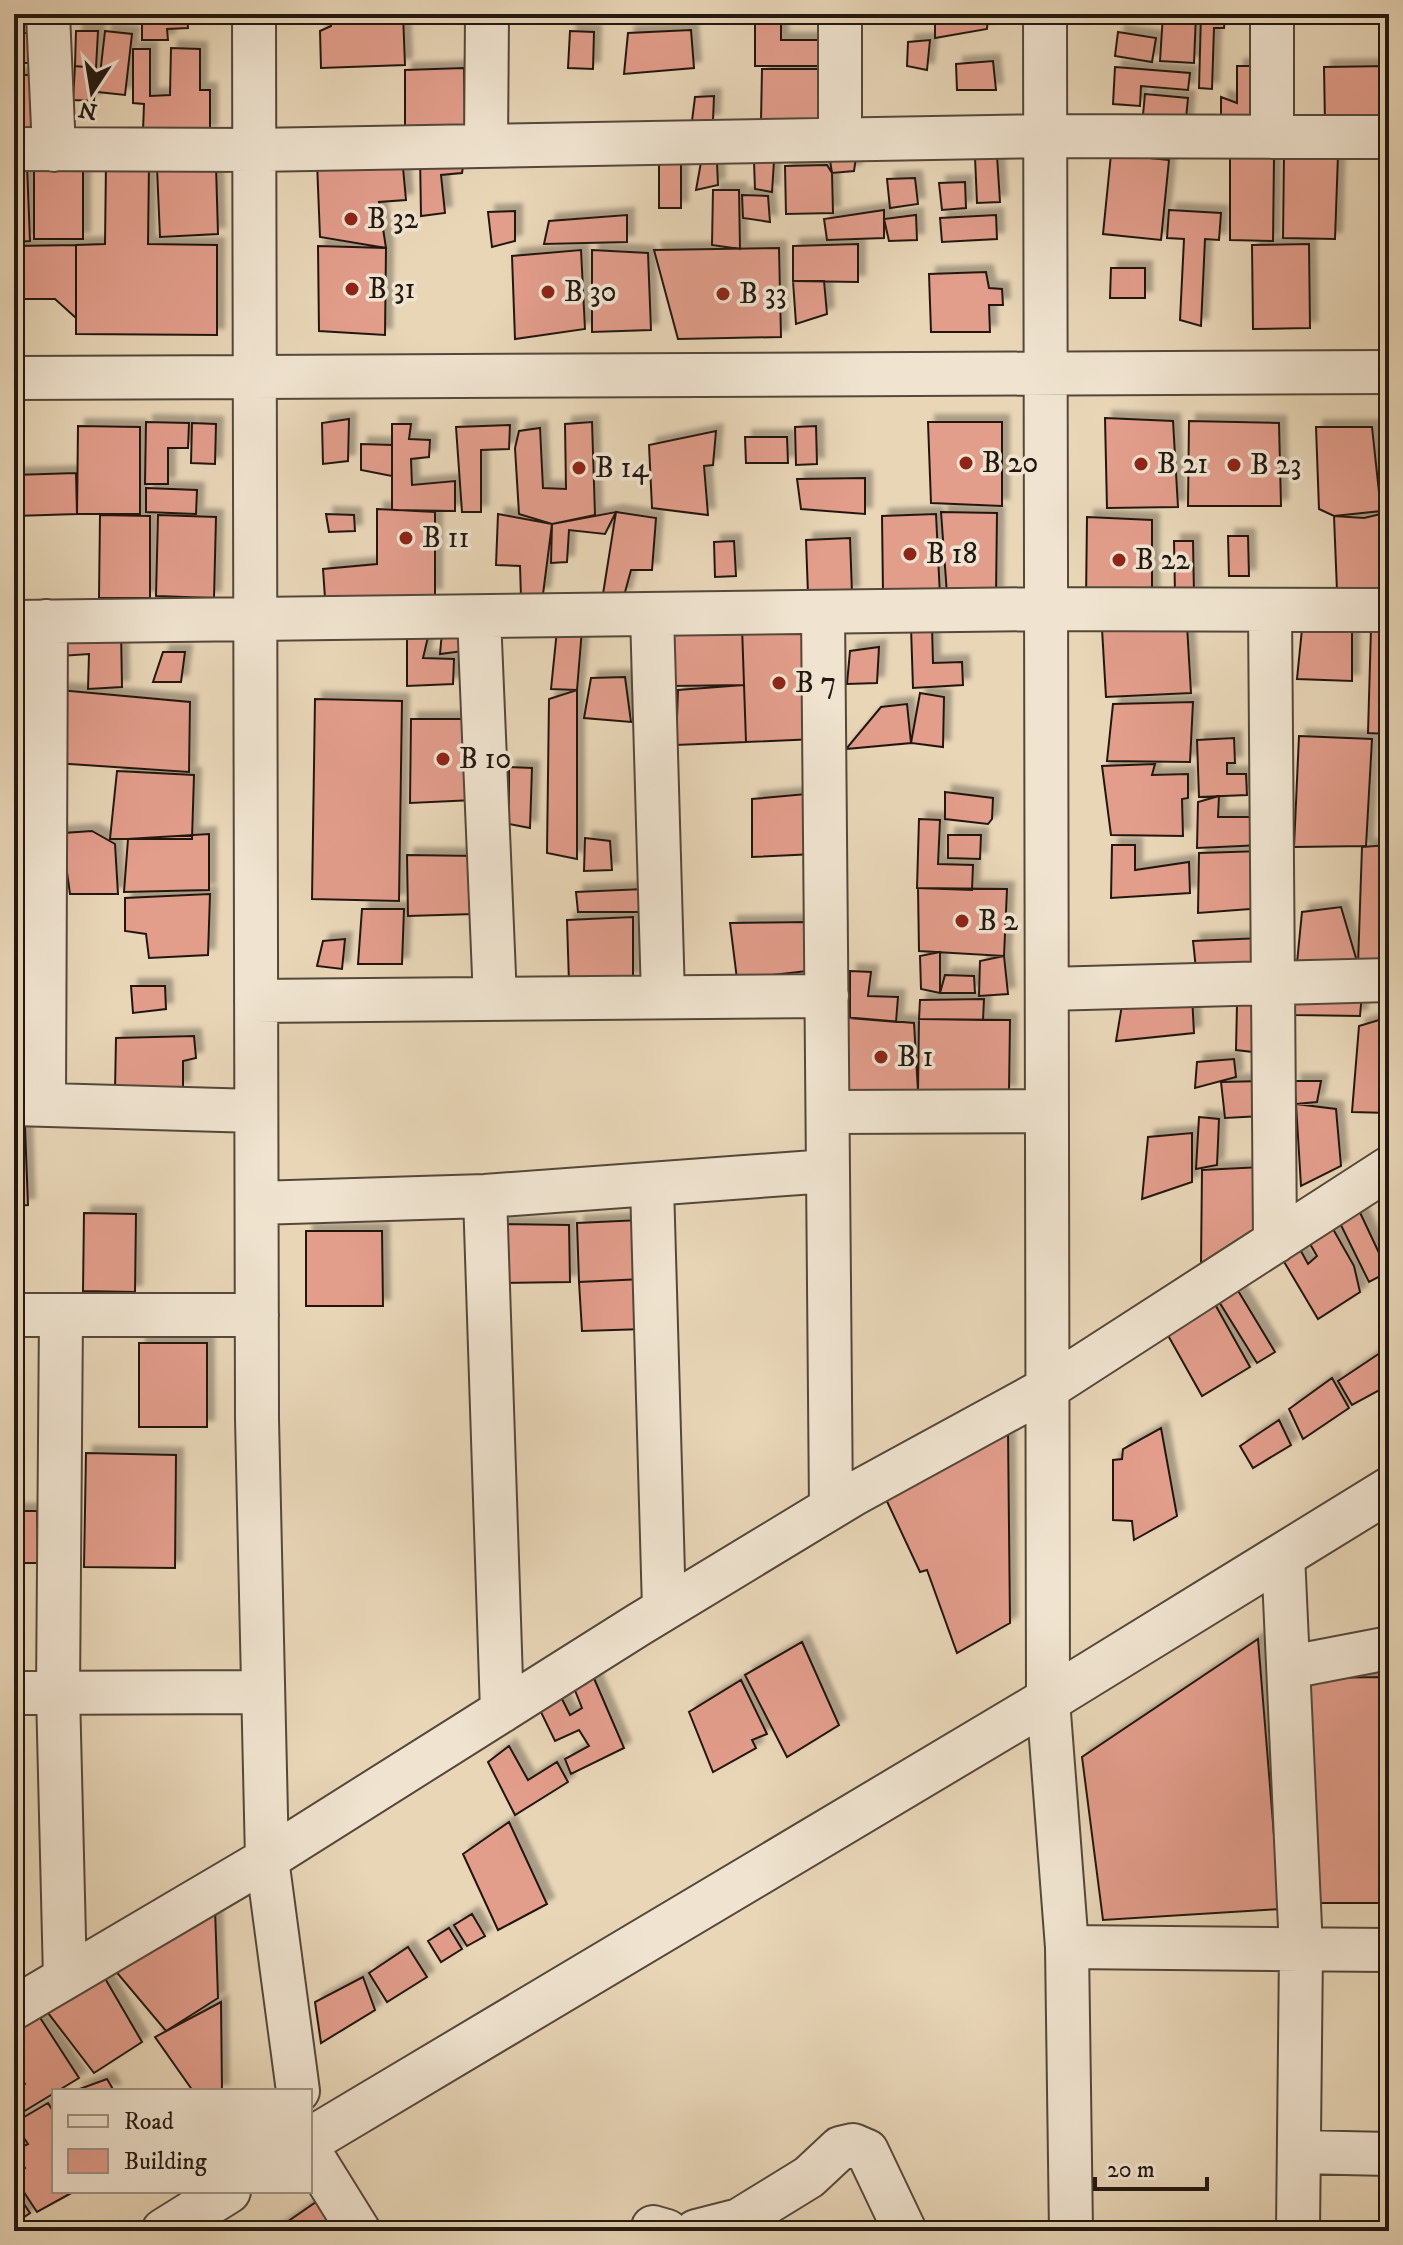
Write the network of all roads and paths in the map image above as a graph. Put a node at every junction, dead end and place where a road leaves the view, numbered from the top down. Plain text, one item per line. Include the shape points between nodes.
1 (48, 14) edge
2 (254, 14) edge
3 (487, 14) edge
4 (840, 14) edge
5 (1045, 14) edge
6 (1272, 14) edge
7 (1045, 136) junction
8 (1272, 137) junction
9 (1389, 137) edge
10 (840, 139) junction
11 (486, 146) junction
12 (34, 150) edge
13 (254, 150) junction
14 (1389, 372) edge
15 (1045, 374) junction
16 (255, 377) junction
17 (14, 378) edge
18 (1046, 609) junction
19 (1270, 610) junction
20 (1389, 610) edge
21 (823, 612) junction
22 (652, 614) junction
23 (479, 617) junction
24 (255, 620) junction
25 (30, 622) edge
26 (1389, 980) edge
27 (1273, 982) junction
28 (1047, 989) junction
29 (827, 996) junction
30 (663, 997) junction
31 (495, 999) junction
32 (256, 1001) junction
33 (30, 1006) edge
34 (29, 1104) edge
35 (256, 1111) junction
36 (1047, 1111) junction
37 (828, 1112) junction
38 (1389, 1168) edge
39 (828, 1171) junction
40 (652, 1185) junction
41 (485, 1196) junction
42 (257, 1203) junction
43 (1275, 1242) junction
44 (14, 1315) edge
45 (61, 1315) junction
46 (257, 1315) junction
47 (1048, 1388) junction
48 (1389, 1490) edge
49 (831, 1508) junction
50 (1283, 1555) junction
51 (664, 1609) junction
52 (1389, 1648) edge
53 (1290, 1667) junction
54 (263, 1692) junction
55 (14, 1693) edge
56 (58, 1693) junction
57 (1048, 1700) junction
58 (502, 1711) junction
59 (267, 1859) junction
60 (1067, 1947) junction
61 (1301, 1949) junction
62 (1389, 1950) edge
63 (65, 1978) junction
64 (14, 2008) edge
65 (298, 2089) edge
66 (312, 2139) edge
67 (1299, 2152) junction
68 (1389, 2154) edge
69 (312, 2155) edge
70 (225, 2193) edge
71 (164, 2231) edge
72 (359, 2231) edge
73 (696, 2231) edge
74 (905, 2231) edge
75 (1071, 2231) edge
76 (1298, 2231) edge

1 - 12 street
2 - 13 street
3 - 11 street
4 - 10 street
5 - 7 street
6 - 8 street
7 - 8 street
7 - 10 street
7 - 15 street
8 - 9 street
10 - 11 street
11 - 13 street
12 - 13 street
13 - 16 street
14 - 15 street
15 - 16 street
15 - 18 street
16 - 17 street
16 - 24 street
18 - 19 street
18 - 21 street
18 - 28 street
19 - 20 street
19 - 27 street
21 - 22 street
21 - 29 street
22 - 23 street
22 - 30 street
23 - 24 street
23 - 31 street
24 - 25 street
24 - 32 street
25 - 33 street
26 - 27 street
27 - 28 street
27 - 43 street
28 - 36 street
29 - 30 street
29 - 37 street
30 - 31 street
31 - 32 street
32 - 35 street
33 - 34 street
34 - 35 street
35 - 42 street
36 - 37 street
36 - 47 street
37 - 39 street
38 - 43 street
39 - 40 street
39 - 49 street
40 - 41 street
40 - 51 street
41 - 42 street
41 - 58 street
42 - 46 street
43 - 47 street
44 - 45 street
45 - 46 street
45 - 56 street
46 - 54 street
47 - 49 street
47 - 57 street
48 - 50 street
49 - 51 street
50 - 53 street
50 - 57 street
51 - 58 street
52 - 53 street
53 - 61 street
54 - 56 street
54 - 59 street
55 - 56 street
56 - 63 street
57 - 60 street
57 - 66 street
58 - 59 street
59 - 63 street
59 - 65 street
60 - 61 street
60 - 75 street
61 - 62 street
61 - 67 street
63 - 64 street
67 - 68 street
67 - 76 street
69 - 72 street
70 - 71 street
73 - 74 street via 739,2220 809,2177 840,2148 853,2145 867,2151

